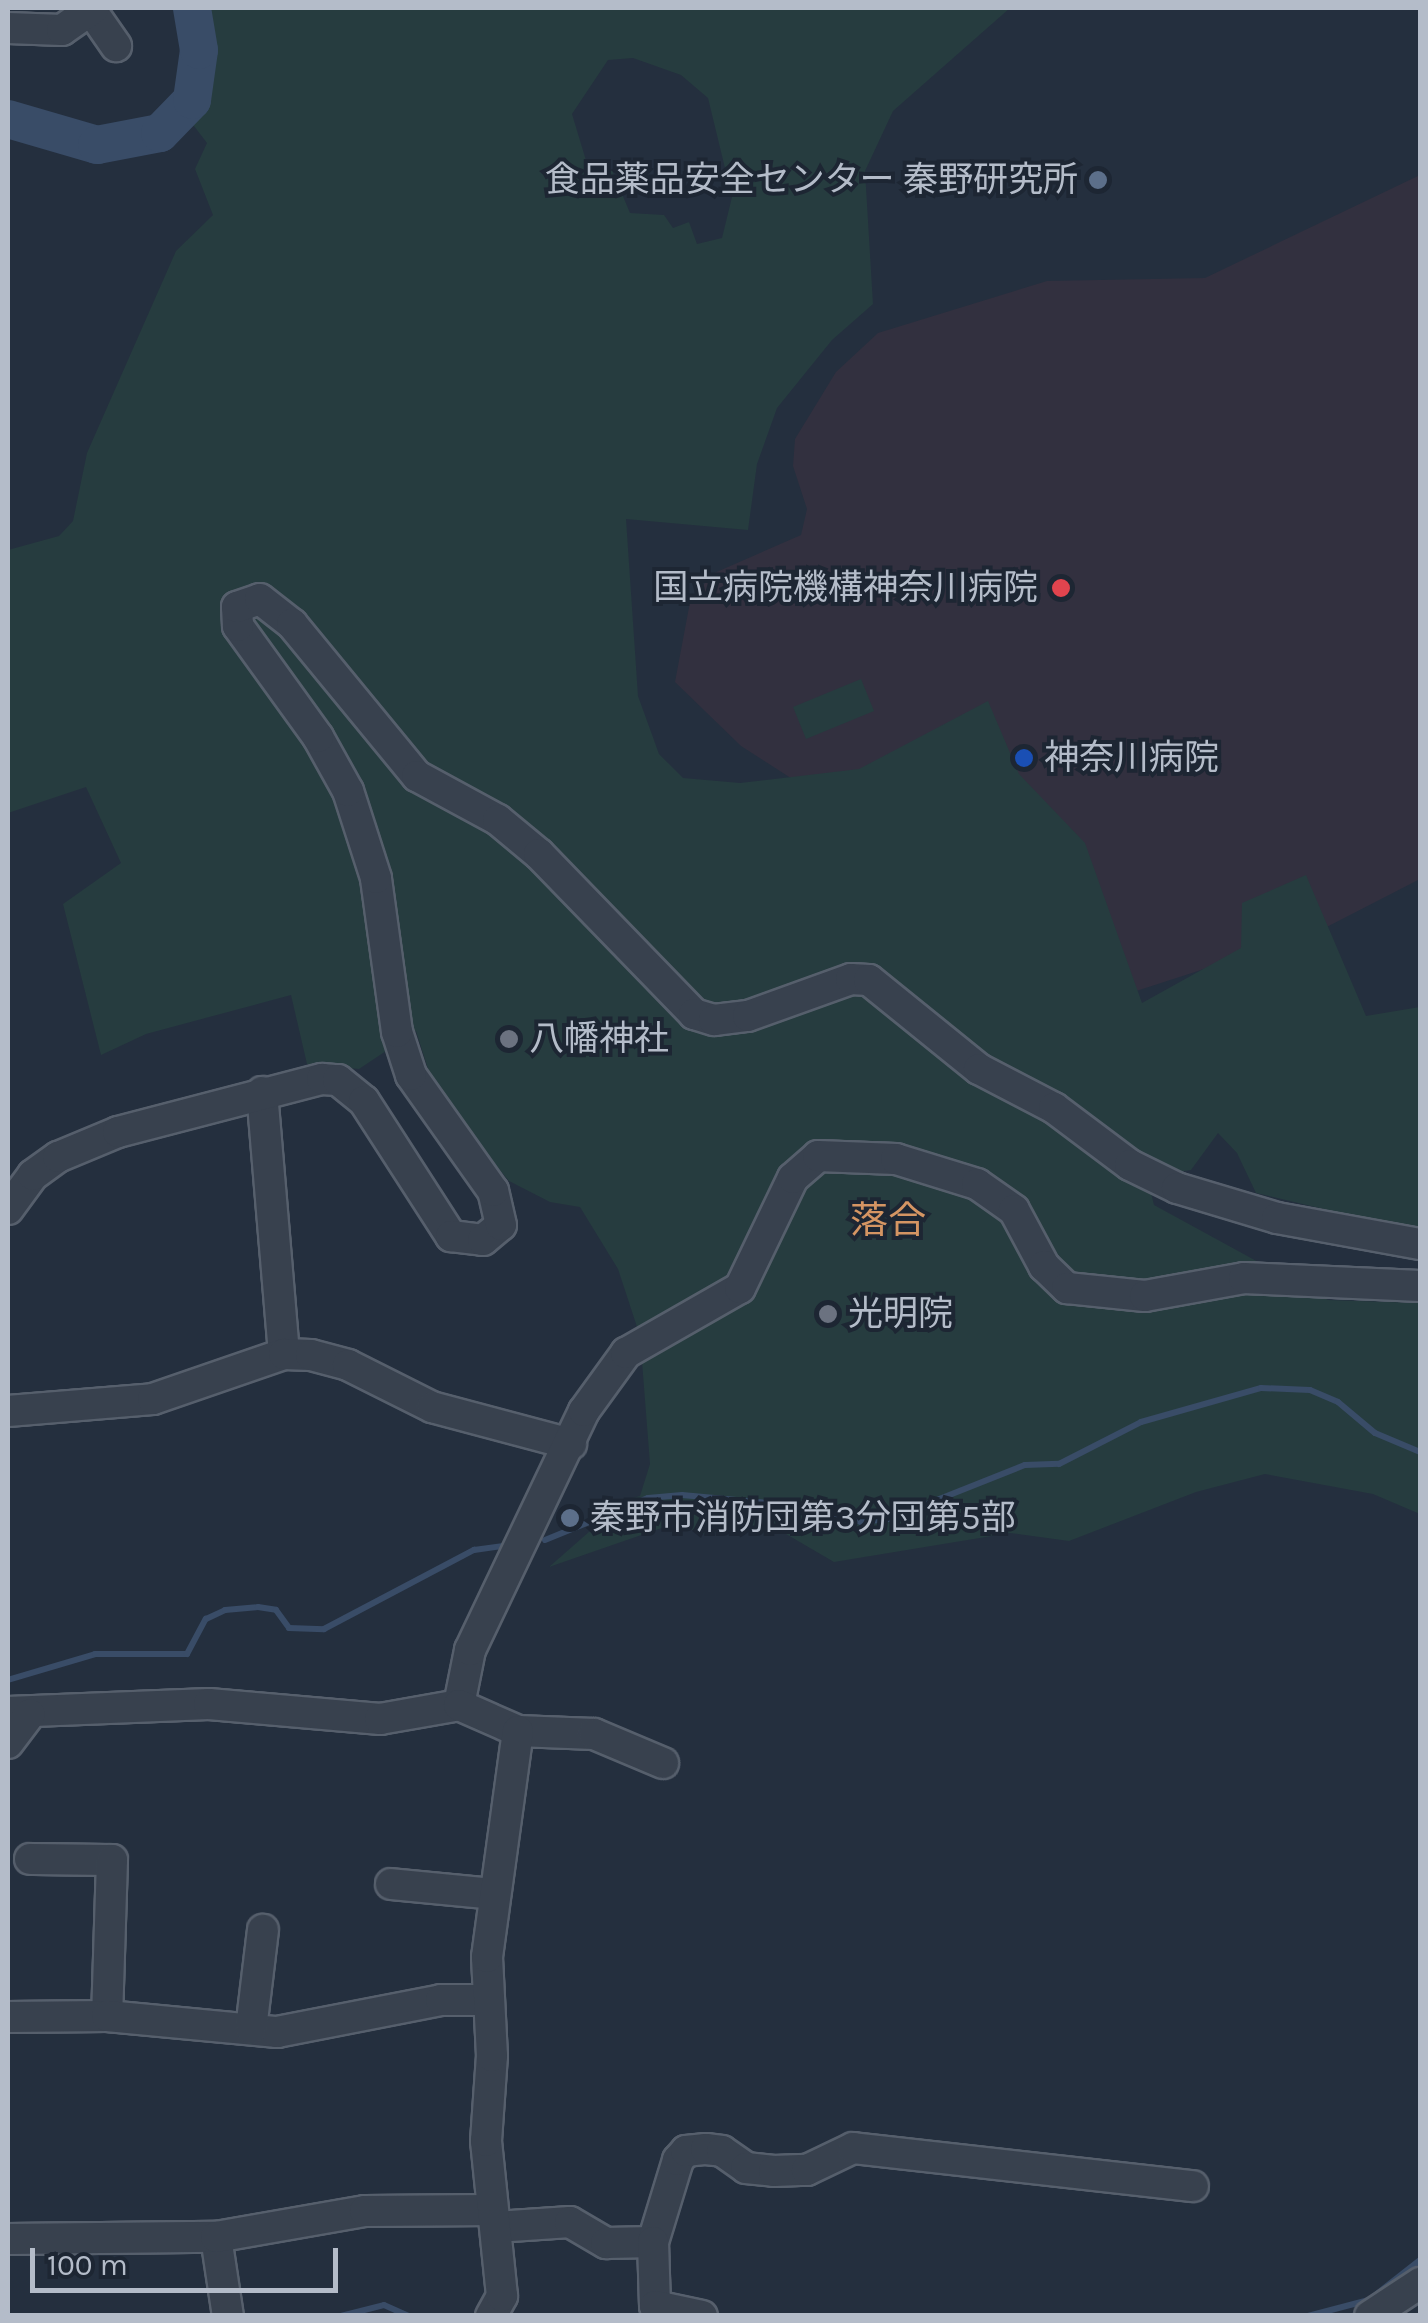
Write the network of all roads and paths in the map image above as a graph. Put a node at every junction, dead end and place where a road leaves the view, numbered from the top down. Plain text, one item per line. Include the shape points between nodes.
1 (92, 9) edge
2 (8, 28) edge
3 (116, 46) dead end
4 (262, 1092) junction
5 (8, 1210) edge
6 (1420, 1244) edge
7 (1420, 1286) edge
8 (284, 1354) junction
9 (8, 1411) edge
10 (584, 1412) junction
11 (491, 1420) junction
12 (572, 1444) junction
13 (458, 1705) junction
14 (19, 1713) edge
15 (518, 1731) junction
16 (8, 1743) edge
17 (663, 1763) dead end
18 (30, 1859) dead end
19 (391, 1884) dead end
20 (494, 1894) junction
21 (262, 1930) dead end
22 (489, 2000) junction
23 (107, 2016) junction
24 (8, 2017) edge
25 (251, 2029) junction
26 (1194, 2186) dead end
27 (494, 2219) junction
28 (216, 2237) junction
29 (8, 2239) edge
30 (653, 2242) junction
31 (1420, 2283) edge
32 (700, 2315) edge
33 (228, 2316) edge
34 (491, 2316) edge
35 (1370, 2316) edge

1 - 2 street via 62,30
1 - 3 street
4 - 5 street via 118,1132 58,1157 33,1175
4 - 6 street via 338,1080 364,1101 452,1236 484,1240 500,1225 493,1191 411,1076 397,1032 376,878 348,791 318,736 238,626 236,607 260,599 292,624 417,776 498,820 539,854 694,1014 714,1020 748,1016 851,979 869,980 979,1070 1054,1108 1130,1165 1177,1188 1278,1218
4 - 8 street
7 - 10 street via 1244,1278 1146,1296 1067,1288 1044,1266 1014,1210 977,1184 896,1160 818,1156 793,1178 740,1288 626,1353
8 - 9 street via 153,1400
8 - 11 street via 348,1365 432,1407
10 - 11 street
10 - 12 street
11 - 12 street
12 - 13 street via 470,1650
13 - 14 street via 380,1719 209,1704
13 - 15 street
14 - 16 street
15 - 17 street via 594,1734
15 - 20 street
18 - 23 street via 122,1860
19 - 20 street
20 - 22 street
21 - 25 street
22 - 25 street via 441,2000 277,2032
22 - 27 street
23 - 24 street
23 - 25 street
26 - 30 street via 853,2148 806,2170 774,2172 746,2168 722,2151 696,2150 678,2160
27 - 28 street via 365,2211
27 - 30 street via 570,2222 606,2243
27 - 34 street via 502,2296
28 - 29 street
28 - 33 street
30 - 32 street via 655,2306
31 - 35 street

